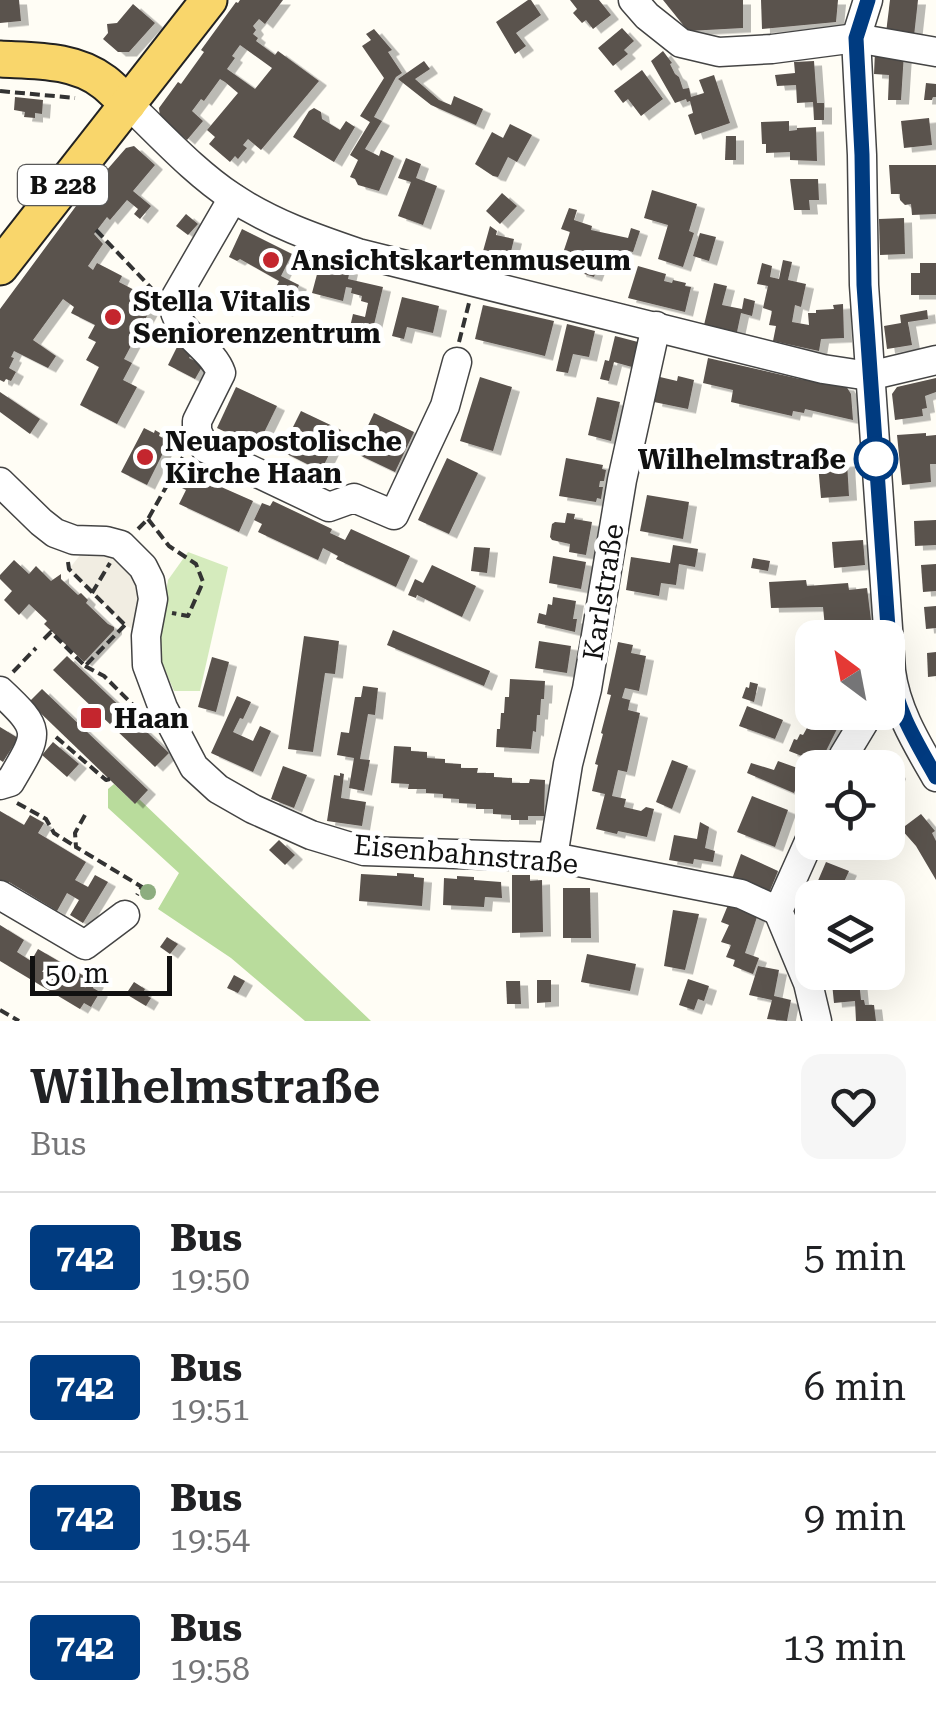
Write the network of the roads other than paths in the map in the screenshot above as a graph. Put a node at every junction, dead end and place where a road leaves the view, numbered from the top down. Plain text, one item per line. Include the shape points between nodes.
1 (209, 0) edge
2 (633, 0) edge
3 (868, 0) edge
4 (856, 38) junction
5 (936, 52) edge
6 (0, 59) edge
7 (128, 104) junction
8 (232, 198) junction
9 (0, 267) edge
10 (656, 326) junction
11 (457, 356) road end
12 (936, 360) edge
13 (869, 376) junction
14 (0, 482) edge
15 (886, 620) edge
16 (8, 683) edge
17 (905, 722) edge
18 (936, 777) edge
19 (8, 794) edge
20 (553, 857) junction
21 (801, 860) edge
22 (0, 895) edge
23 (778, 911) junction
24 (125, 915) road end
25 (817, 1021) edge

1 - 7 main road, B 228
2 - 4 street via 681,43 719,52
3 - 4 street
4 - 5 street
4 - 13 street
6 - 7 main road via 72,66
7 - 8 street
7 - 9 main road, B 228
8 - 10 street via 290,230 341,247
8 - 11 street via 174,300 177,320 222,373 197,421 205,448 329,507 354,498 394,516 445,406
10 - 13 street
10 - 20 street, Karlstraße
12 - 13 street
13 - 15 street
14 - 20 street, Eisenbahnstraße via 64,538 106,541 133,555 153,599 146,636 152,682 184,750 218,789 311,835 364,850
16 - 19 street via 33,730
17 - 18 street
20 - 23 street, Eisenbahnstraße via 740,894
21 - 23 street
22 - 24 street via 86,945
23 - 25 street

